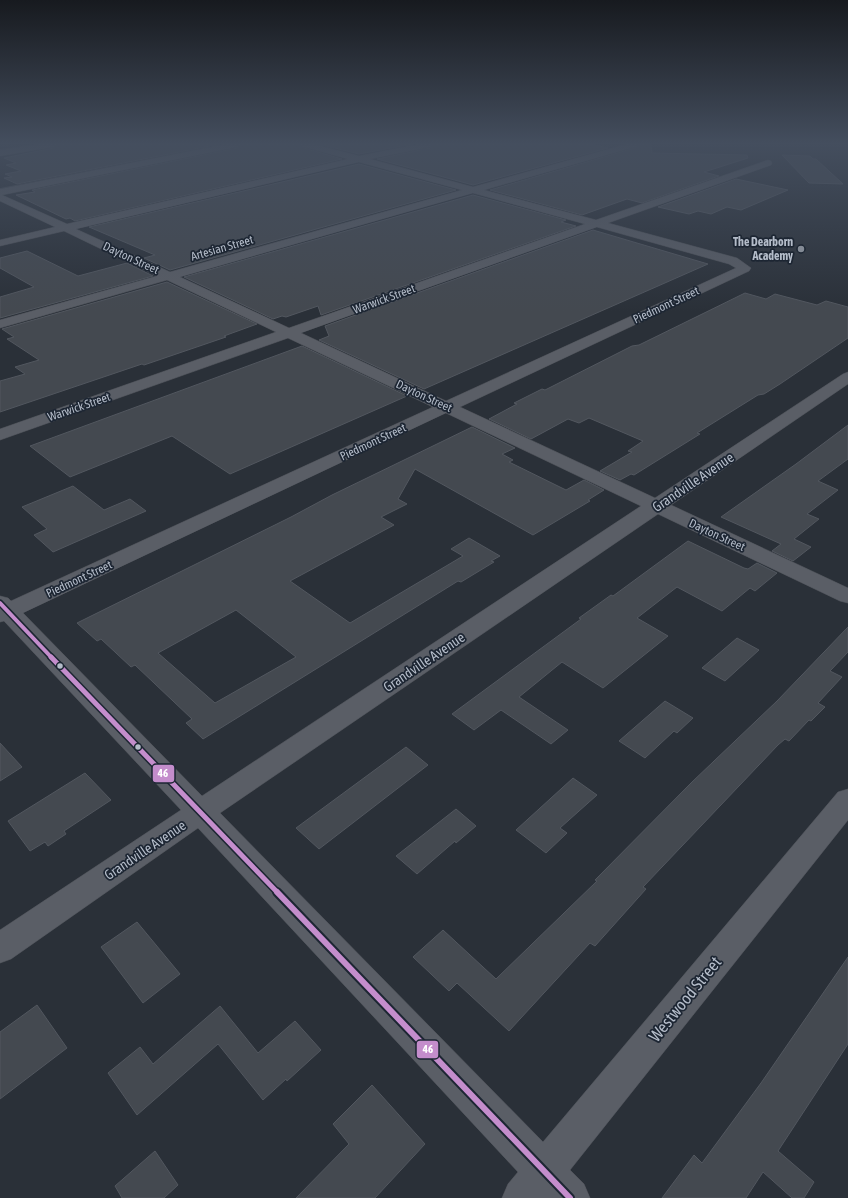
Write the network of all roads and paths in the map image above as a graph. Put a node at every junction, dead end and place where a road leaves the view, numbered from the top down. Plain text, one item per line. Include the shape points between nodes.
1 (8, 200) edge
2 (185, 200) edge
3 (437, 200) edge
4 (508, 200) edge
5 (665, 200) edge
6 (597, 224) junction
7 (66, 228) junction
8 (0, 243) edge
9 (170, 276) junction
10 (0, 324) edge
11 (290, 333) junction
12 (848, 377) edge
13 (448, 407) junction
14 (0, 435) edge
15 (656, 506) junction
16 (848, 596) edge
17 (3, 610) edge
18 (848, 800) edge
19 (201, 811) junction
20 (0, 948) edge
21 (544, 1171) junction
22 (522, 1198) edge
23 (570, 1198) edge

1 - 7 street, Dayton Street
2 - 7 street
3 - 9 street, Artesian Street
4 - 6 street
5 - 6 street, Warwick Street
6 - 11 street, Warwick Street
6 - 13 street, Piedmont Street via 733,261 745,268
7 - 8 street
7 - 9 street, Dayton Street
9 - 10 street, Artesian Street
9 - 11 street, Dayton Street
11 - 13 street, Dayton Street
11 - 14 street, Warwick Street
12 - 15 street, Grandville Avenue
13 - 15 street, Dayton Street
13 - 17 street, Piedmont Street
15 - 16 street, Dayton Street
15 - 19 street, Grandville Avenue
17 - 19 street
18 - 21 street, Westwood Street
19 - 20 street, Grandville Avenue
19 - 21 street
21 - 22 street, Westwood Street
21 - 23 street

